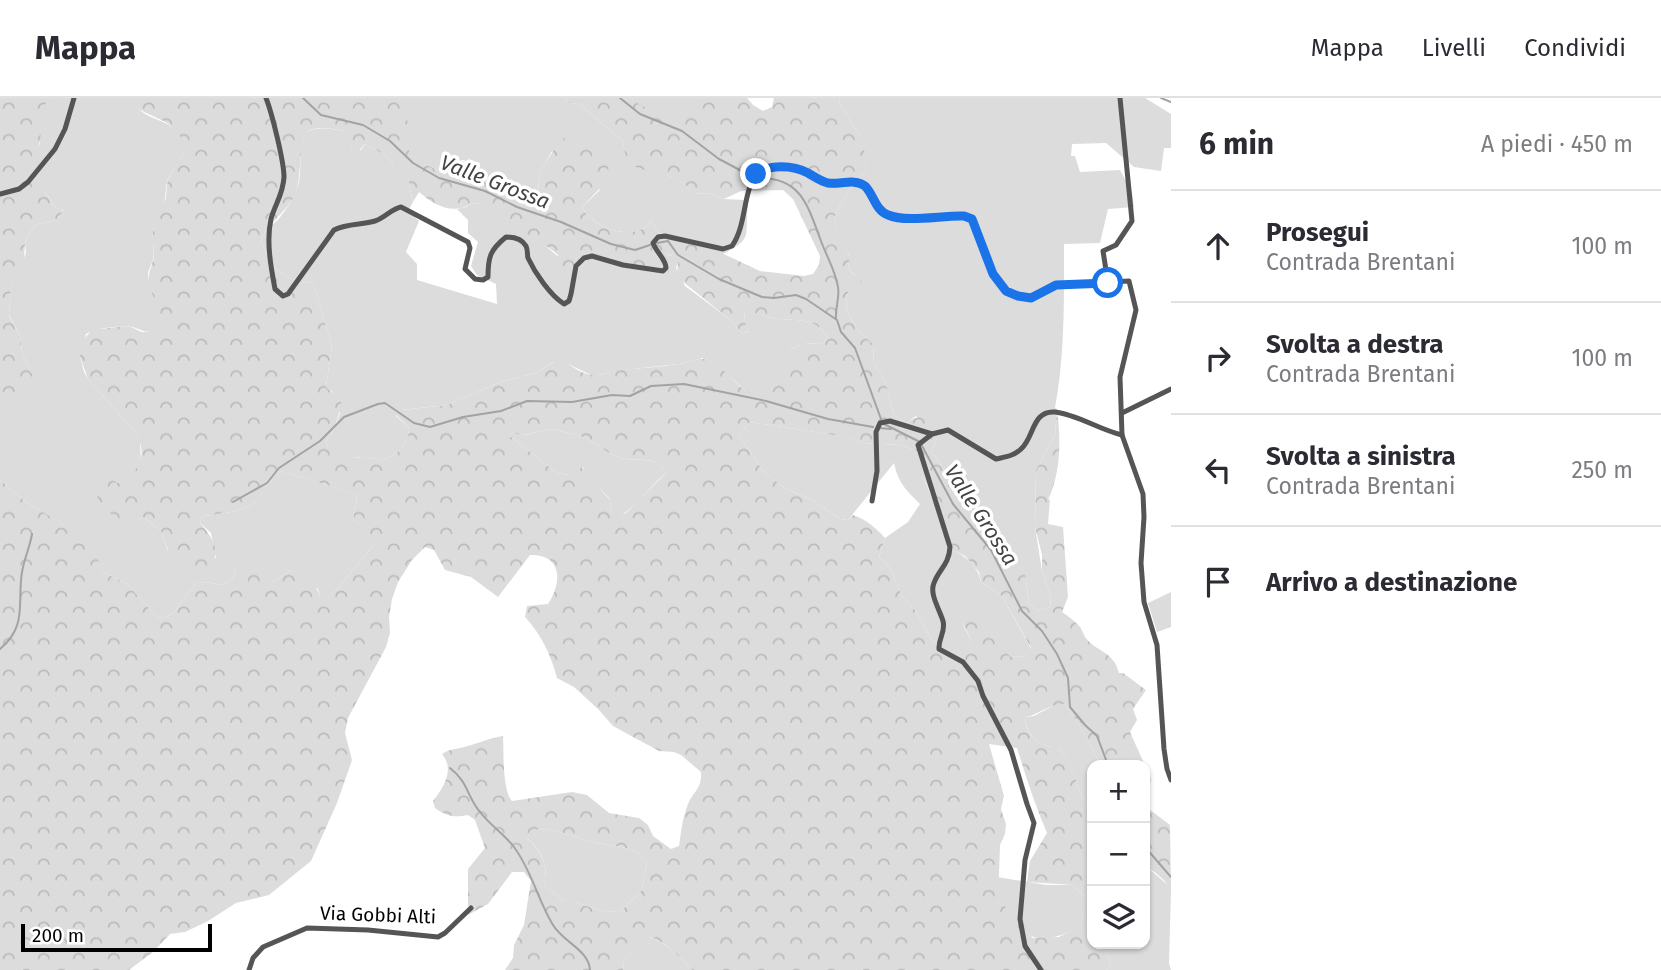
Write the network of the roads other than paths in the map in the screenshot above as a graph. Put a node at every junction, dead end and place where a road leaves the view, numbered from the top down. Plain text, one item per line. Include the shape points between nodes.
1 (74, 98) edge
2 (266, 98) edge
3 (1120, 98) edge
4 (0, 194) edge
5 (1108, 283) junction
6 (1171, 389) edge
7 (1122, 413) junction
8 (932, 433) junction
9 (1122, 435) junction
10 (872, 501) dead end
11 (1171, 780) edge
12 (471, 908) dead end
13 (249, 970) edge
14 (1041, 970) edge

1 - 4 street via 65,129 46,160 29,182
2 - 5 street via 284,175 271,219 270,262 275,289 283,296 334,230 379,220 401,206 468,242 465,269 475,279 488,277 488,257 499,242 515,237 526,246 528,257 554,297 564,304 569,301 576,266 584,258 663,271 666,262 653,243 658,237 723,249 732,246 756,174 777,167 795,168 832,184 857,182 887,215 972,219 993,274 1006,291 1018,296 1031,298 1056,285
3 - 5 street via 1132,221 1116,245 1103,251
5 - 7 street via 1129,281 1136,310 1120,377
6 - 7 street
7 - 9 street
8 - 9 street via 948,430 996,459 1023,448 1045,413 1056,412
8 - 10 street via 890,421 880,423
8 - 14 street via 918,445 950,547 933,588 944,628 939,649 963,662 978,681 1011,750 1034,823 1025,860 1020,919 1025,946
9 - 11 street via 1143,494 1144,603 1157,645 1164,749
12 - 13 street, Via Gobbi Alti via 438,937 307,928 263,947

